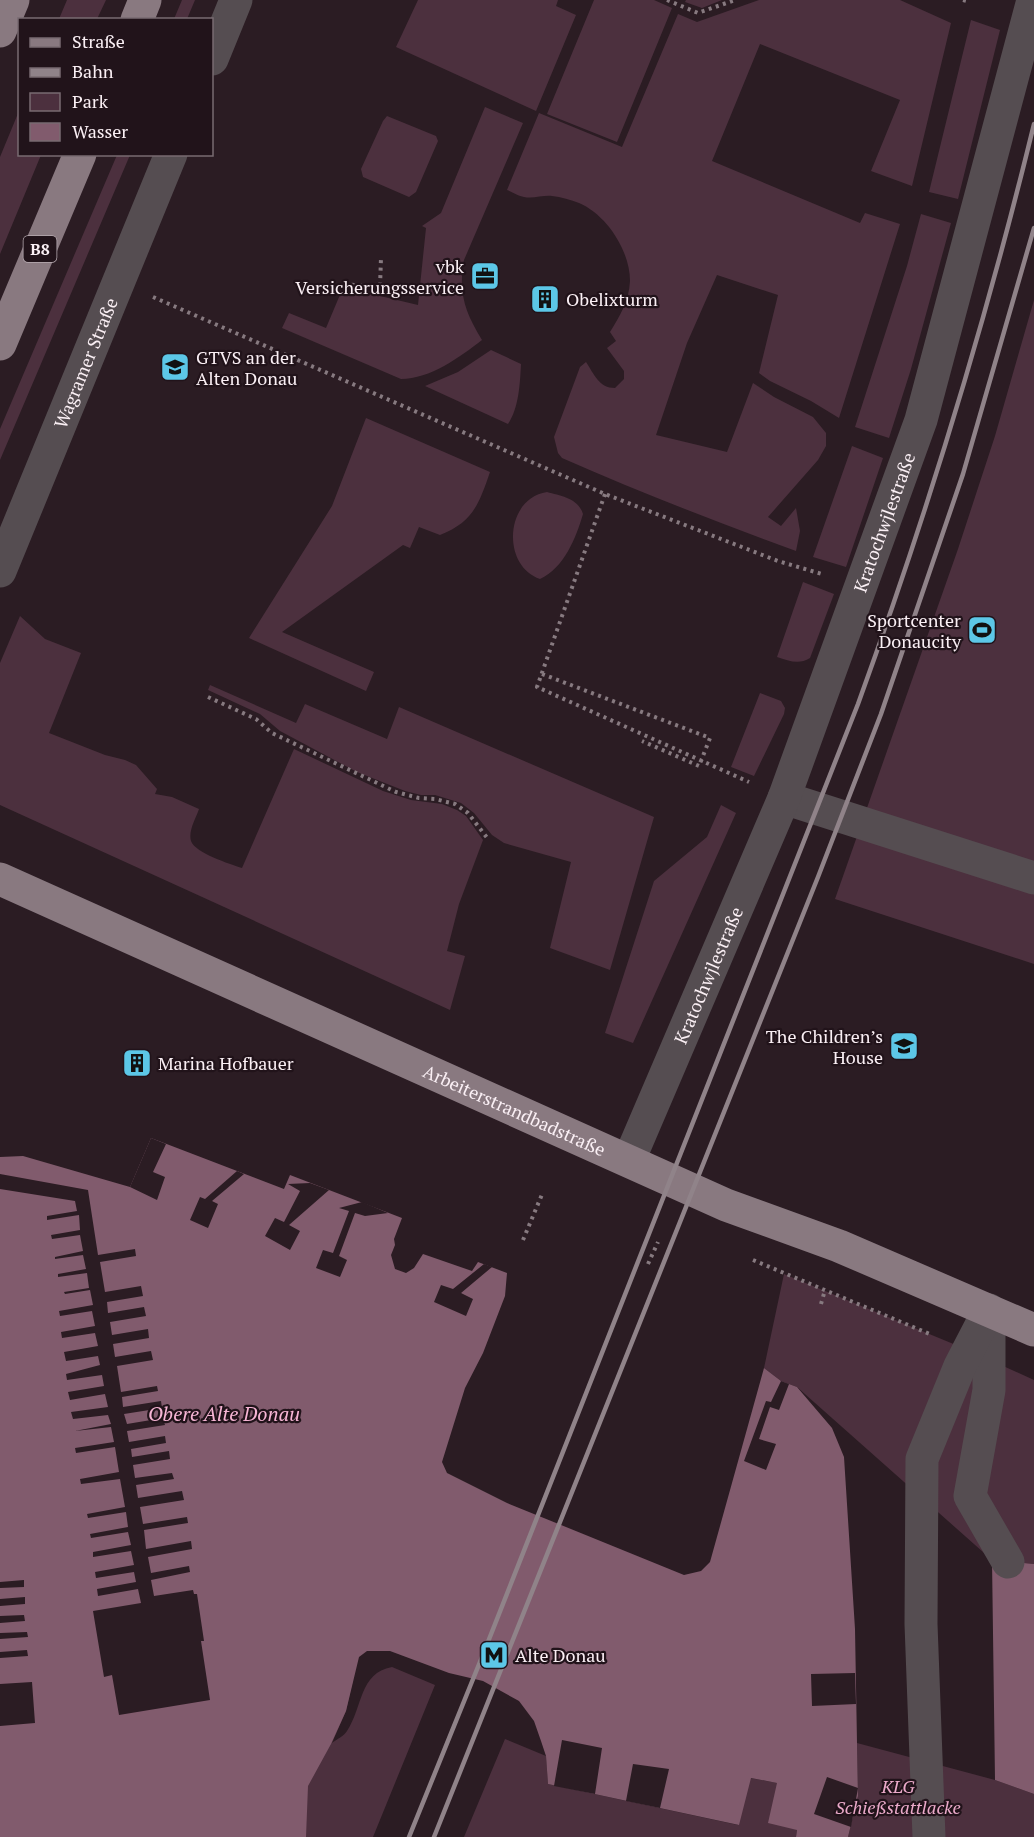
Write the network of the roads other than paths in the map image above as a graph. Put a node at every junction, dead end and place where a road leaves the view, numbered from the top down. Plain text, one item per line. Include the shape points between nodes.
1 (14, 0) edge
2 (145, 0) edge
3 (236, 0) edge
4 (1033, 0) edge
5 (138, 18) edge
6 (0, 31) edge
7 (213, 57) edge
8 (79, 156) edge
9 (170, 156) edge
10 (0, 344) edge
11 (0, 570) edge
12 (784, 798) junction
13 (1034, 878) edge
14 (0, 879) edge
15 (629, 1160) junction
16 (989, 1310) junction
17 (1034, 1330) edge
18 (1008, 1562) dead end
19 (928, 1837) edge

1 - 6 main road
2 - 5 main road
3 - 7 street
4 - 12 street, Kratochwjlestraße via 921,420
8 - 10 main road, B8
9 - 11 street, Wagramer Straße
12 - 13 street
12 - 15 street, Kratochwjlestraße
14 - 15 main road, Arbeiterstrandbadstraße
15 - 16 main road, Arbeiterstrandbadstraße via 726,1205 839,1246
16 - 17 main road, Arbeiterstrandbadstraße
16 - 18 street via 989,1390 970,1496
16 - 19 street via 922,1459 921,1624

